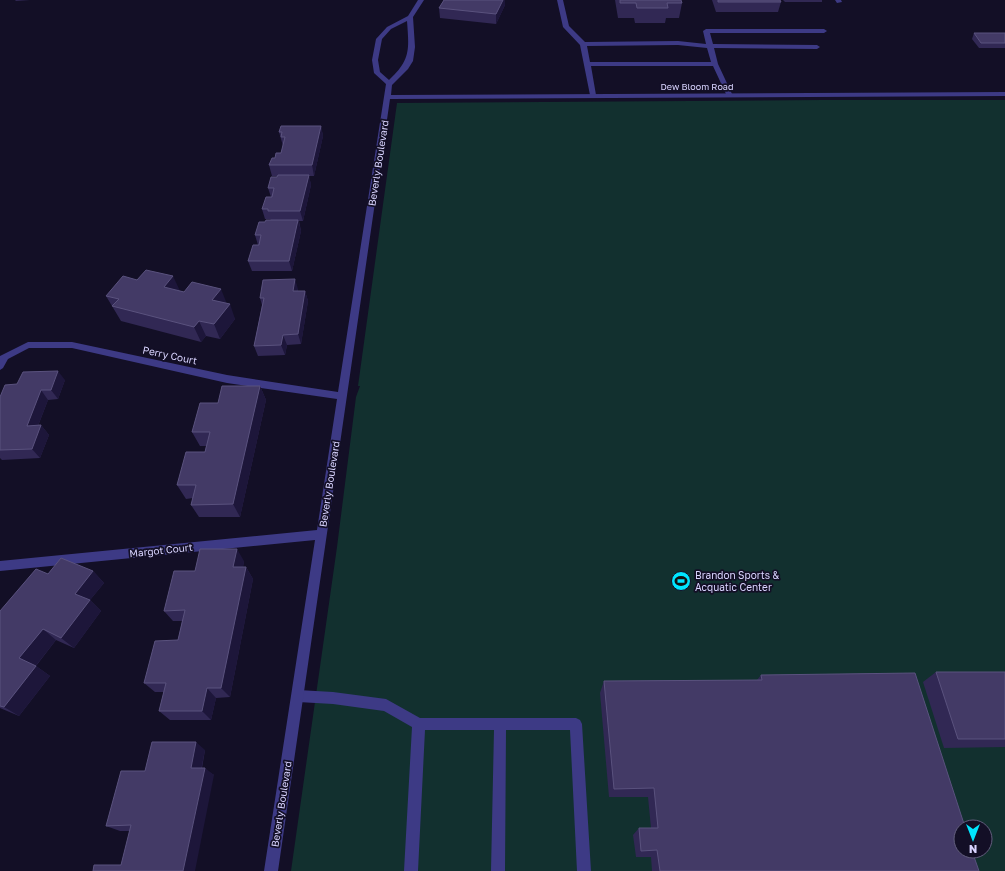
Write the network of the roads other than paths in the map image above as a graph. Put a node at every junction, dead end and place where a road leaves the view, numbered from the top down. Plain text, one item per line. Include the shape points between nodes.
1 (421, 0) edge
2 (560, 0) edge
3 (410, 17) junction
4 (824, 31) dead end
5 (583, 44) junction
6 (710, 46) junction
7 (816, 47) dead end
8 (587, 64) junction
9 (715, 64) junction
10 (389, 84) junction
11 (730, 94) junction
12 (1005, 94) edge
13 (593, 95) junction
14 (388, 97) junction
15 (0, 366) edge
16 (342, 396) junction
17 (322, 534) junction
18 (0, 566) edge
19 (298, 696) junction
20 (419, 724) junction
21 (500, 724) junction
22 (271, 871) edge
23 (411, 871) edge
24 (498, 871) edge
25 (584, 871) edge

1 - 3 street
2 - 5 street via 566,27
3 - 10 street via 413,49 411,57 404,71
3 - 10 street via 389,28 379,39 375,60 377,73
4 - 6 street via 706,31
5 - 6 street via 678,43
5 - 8 street
6 - 7 street
6 - 9 street
8 - 9 street
8 - 13 street
9 - 11 street
10 - 14 street, Beverly Boulevard
11 - 12 street, Dew Bloom Road
11 - 13 street, Dew Bloom Road
13 - 14 street, Dew Bloom Road
14 - 16 street, Beverly Boulevard
15 - 16 street, Perry Court via 4,358 28,345 72,345 227,379
16 - 17 street, Beverly Boulevard
17 - 18 street, Margot Court
17 - 19 street, Beverly Boulevard
19 - 20 street via 386,705
19 - 22 street, Beverly Boulevard
20 - 21 street
20 - 23 street
21 - 24 street
21 - 25 street via 576,724

